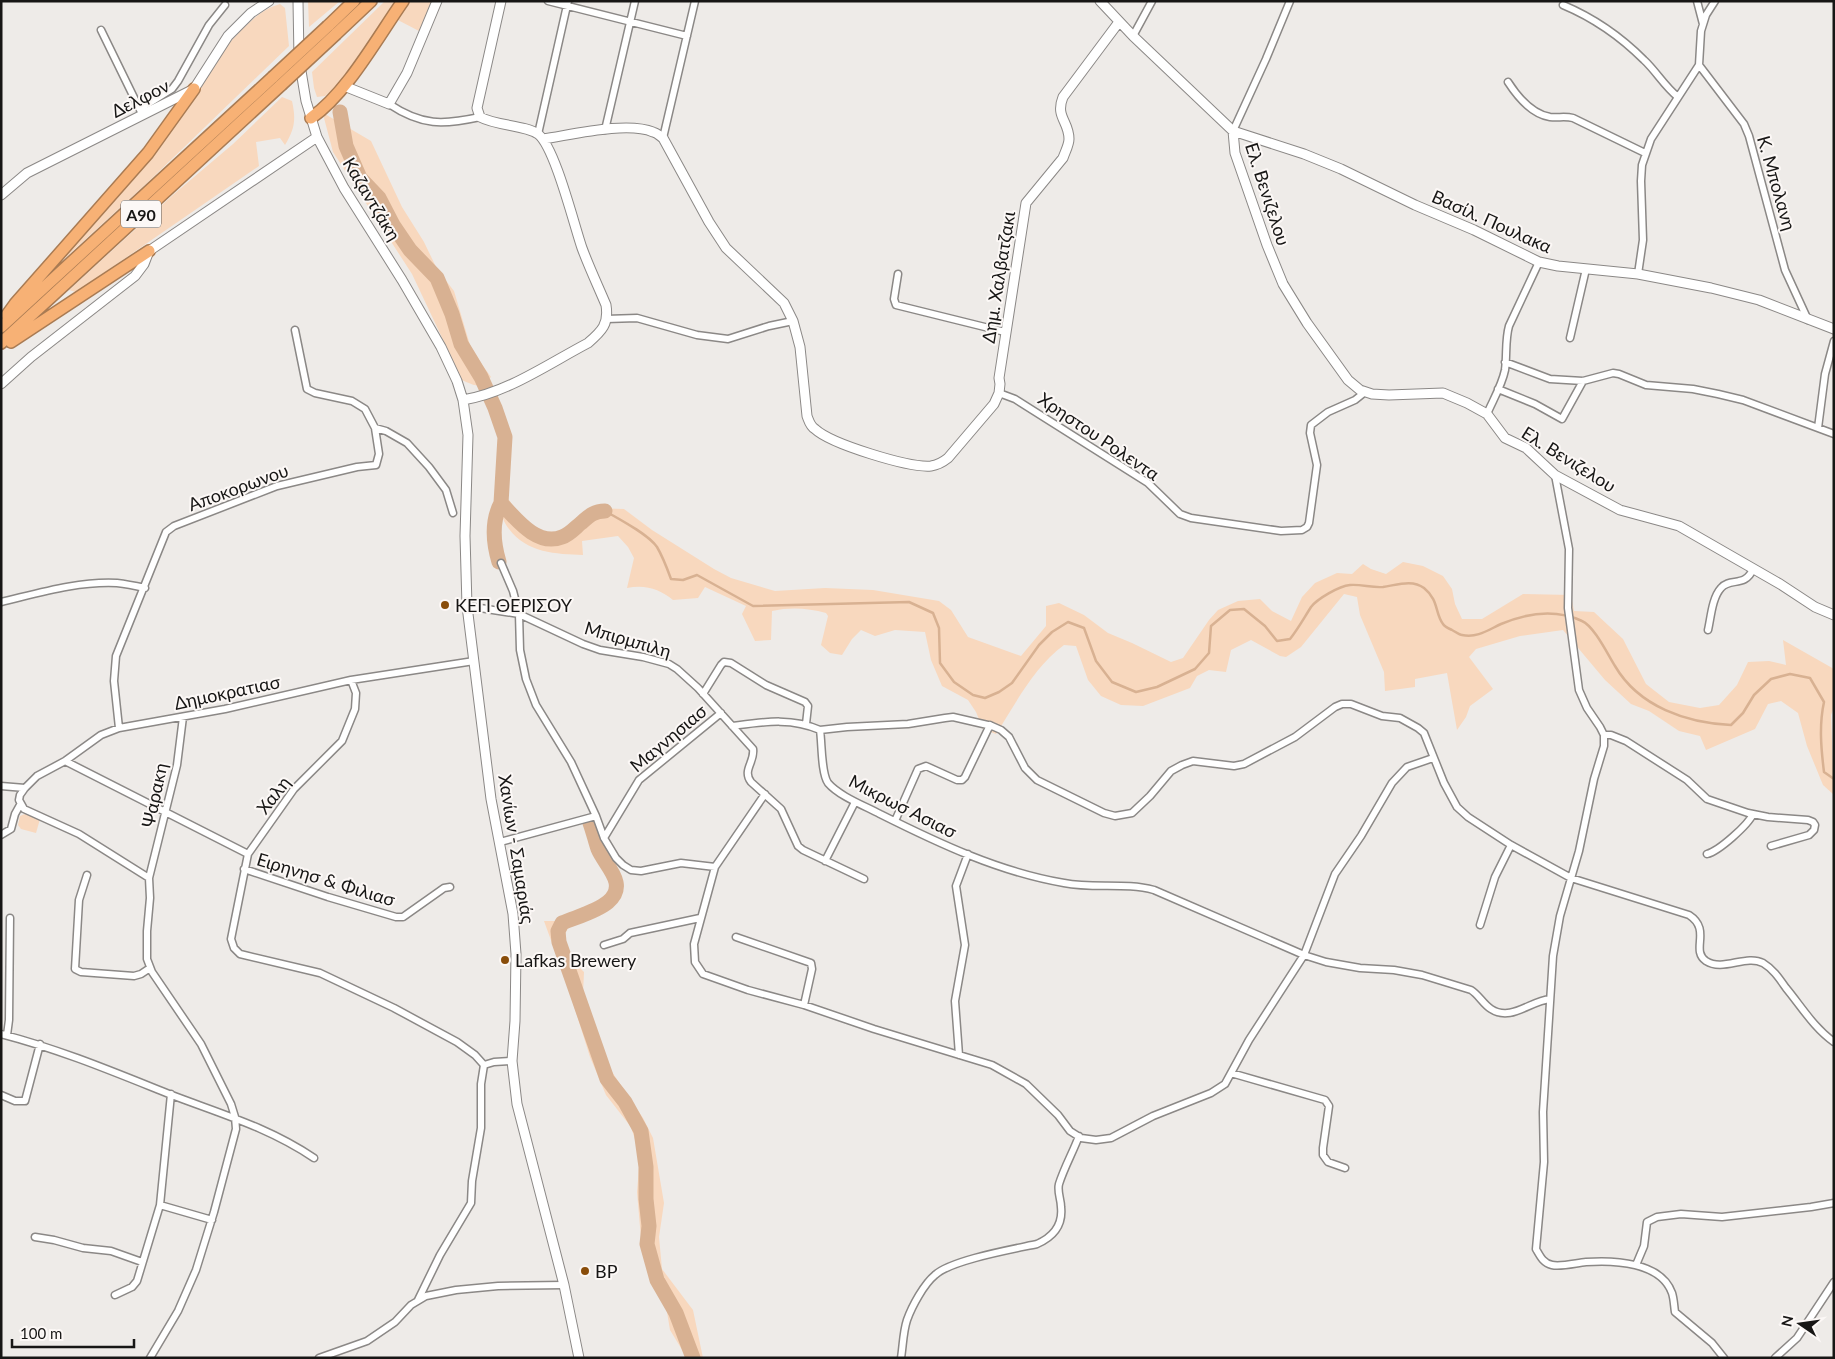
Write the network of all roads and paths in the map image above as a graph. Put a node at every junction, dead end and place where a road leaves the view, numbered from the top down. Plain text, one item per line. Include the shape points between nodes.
1 (269, 1) edge
2 (298, 1) edge
3 (354, 1) edge
4 (371, 1) edge
5 (402, 1) edge
6 (437, 1) edge
7 (501, 1) edge
8 (548, 1) edge
9 (635, 1) edge
10 (695, 1) edge
11 (1100, 1) edge
12 (1152, 1) edge
13 (1290, 1) edge
14 (1697, 1) edge
15 (1715, 1) edge
16 (568, 4) edge
17 (226, 5) dead end
18 (1563, 5) dead end
19 (630, 22) junction
20 (1119, 22) junction
21 (1703, 25) junction
22 (100, 30) dead end
23 (332, 30) junction
24 (687, 36) junction
25 (1133, 36) junction
26 (1699, 65) junction
27 (277, 81) junction
28 (1508, 82) dead end
29 (344, 86) junction
30 (194, 89) junction
31 (1678, 97) junction
32 (388, 104) junction
33 (141, 112) junction
34 (311, 118) junction
35 (480, 118) junction
36 (605, 130) junction
37 (1233, 131) junction
38 (317, 137) junction
39 (540, 137) junction
40 (663, 138) junction
41 (1645, 153) junction
42 (1, 195) edge
43 (149, 250) junction
44 (1539, 262) junction
45 (1586, 269) junction
46 (898, 274) dead end
47 (1638, 274) junction
48 (606, 319) junction
49 (1808, 320) junction
50 (793, 321) junction
51 (1, 323) edge
52 (1, 327) edge
53 (295, 330) dead end
54 (1834, 330) edge
55 (1005, 332) junction
56 (1570, 338) dead end
57 (1834, 341) edge
58 (1, 343) edge
59 (1, 348) edge
60 (1505, 362) junction
61 (1583, 381) junction
62 (1, 384) edge
63 (1498, 389) junction
64 (1365, 392) junction
65 (999, 393) junction
66 (463, 400) junction
67 (1486, 414) junction
68 (375, 428) junction
69 (1818, 428) junction
70 (1834, 434) edge
71 (1555, 475) junction
72 (453, 513) dead end
73 (501, 563) dead end
74 (1753, 569) junction
75 (145, 588) junction
76 (1, 602) edge
77 (468, 606) junction
78 (519, 614) junction
79 (1834, 615) edge
80 (1708, 630) dead end
81 (474, 661) junction
82 (351, 680) junction
83 (703, 694) junction
84 (721, 713) junction
85 (183, 717) junction
86 (806, 724) junction
87 (990, 725) junction
88 (732, 726) junction
89 (119, 728) junction
90 (820, 730) junction
91 (1604, 735) junction
92 (1433, 758) junction
93 (65, 761) junction
94 (1, 786) edge
95 (25, 788) junction
96 (765, 794) junction
97 (855, 802) junction
98 (21, 806) junction
99 (166, 813) junction
100 (1753, 814) junction
101 (596, 816) junction
102 (895, 821) junction
103 (1, 835) edge
104 (604, 838) junction
105 (500, 842) junction
106 (1511, 844) junction
107 (1771, 846) dead end
108 (248, 854) junction
109 (968, 854) junction
110 (1707, 854) dead end
111 (825, 861) junction
112 (715, 867) junction
113 (244, 869) junction
114 (87, 875) dead end
115 (149, 878) junction
116 (1571, 878) junction
117 (864, 879) dead end
118 (450, 886) dead end
119 (10, 918) dead end
120 (700, 918) junction
121 (1480, 925) dead end
122 (736, 937) dead end
123 (604, 945) dead end
124 (1304, 955) junction
125 (150, 968) junction
126 (1550, 999) junction
127 (804, 1005) junction
128 (4, 1035) edge
129 (1834, 1042) edge
130 (40, 1044) junction
131 (959, 1055) junction
132 (512, 1061) junction
133 (484, 1065) junction
134 (1232, 1073) junction
135 (171, 1094) junction
136 (1, 1095) edge
137 (236, 1118) junction
138 (1079, 1136) junction
139 (314, 1158) dead end
140 (1344, 1168) dead end
141 (1834, 1203) edge
142 (160, 1205) junction
143 (212, 1220) junction
144 (35, 1238) dead end
145 (142, 1262) junction
146 (1636, 1265) junction
147 (1834, 1282) edge
148 (564, 1285) junction
149 (115, 1295) dead end
150 (418, 1300) junction
151 (150, 1358) edge
152 (319, 1358) edge
153 (579, 1358) edge
154 (901, 1358) edge
155 (1724, 1358) edge
156 (1774, 1358) edge

1 - 30 main road, Δελφον via 251,13 228,36
2 - 34 main road, Καζαντζάκη via 299,59
3 - 23 highway, Α90
4 - 23 highway, Α90
5 - 29 highway
6 - 32 main road via 408,73
7 - 35 main road via 477,108
8 - 16 street
9 - 19 street
10 - 24 street
11 - 20 main road
12 - 25 street
13 - 37 street
14 - 21 street
15 - 21 street
16 - 19 street
16 - 39 street
17 - 33 street via 209,25 172,89
18 - 31 street via 1608,29 1644,60
19 - 24 street
19 - 36 street
20 - 25 main road
20 - 55 main road, Δημ. Χαλβατζακι via 1063,97 1059,110 1069,141 1063,158 1026,203
21 - 26 street
22 - 33 street
23 - 27 highway, Α90, bridge
24 - 40 street
25 - 37 main road
26 - 31 street
26 - 49 street, Κ. Μπολανη via 1744,124 1785,270
27 - 52 highway, Α90
27 - 58 highway, Α90
28 - 41 street via 1523,101 1539,113 1553,118 1573,118
29 - 32 main road
29 - 34 highway via 324,109
30 - 33 main road, Δελφον
30 - 51 highway via 148,153
31 - 41 street
32 - 35 street via 434,123
33 - 42 main road, Δελφον via 27,173
34 - 38 main road, Καζαντζάκη
35 - 39 main road via 531,131
36 - 39 main road
36 - 40 main road via 630,128 652,131
37 - 44 main road, Βασίλ. Πουλακα via 1341,169
37 - 64 main road, Ελ. Βενιζελου via 1235,153 1283,284 1307,324 1348,380
38 - 43 main road
38 - 66 main road, Καζαντζάκη via 344,188 441,347
39 - 48 main road via 559,173 582,250 606,305
40 - 50 main road via 726,248 784,303
41 - 47 street via 1640,181 1643,240
43 - 59 highway
43 - 62 main road via 135,276
44 - 45 main road, Βασίλ. Πουλακα
44 - 60 street via 1506,334
45 - 47 main road, Βασίλ. Πουλακα
45 - 56 street
46 - 55 street via 896,305
47 - 49 main road, Βασίλ. Πουλακα via 1748,297
48 - 50 street via 636,318 697,335 728,339
48 - 66 main road via 605,325 588,343 513,383 480,397
49 - 54 main road, Βασίλ. Πουλακα
50 - 65 main road via 800,347 810,425 822,434 865,452 917,465 932,466 942,462 994,404
53 - 68 street, Αποκορωνου via 307,389 360,405
55 - 65 main road, Δημ. Χαλβατζακι
57 - 69 street via 1825,374
60 - 61 street via 1550,379
60 - 63 street
61 - 63 street via 1562,419
61 - 69 street via 1619,374 1646,385 1693,389 1743,400
63 - 67 street
64 - 65 street, Χρηστου Ρολεντα via 1311,425 1317,465 1309,523 1302,530 1280,531 1180,514 1148,483 1016,398
64 - 67 main road, Ελ. Βενιζελου via 1389,395 1443,393
66 - 77 main road, Χανίων - Σαμαριάς via 468,435 465,536
67 - 71 main road, Ελ. Βενιζελου via 1505,438 1526,448
68 - 72 street via 407,443 446,490
68 - 75 street, Αποκορωνου via 379,454 376,465 277,486 174,526 162,540
69 - 70 street
71 - 74 main road, Ελ. Βενιζελου via 1620,510 1679,526
71 - 91 street via 1569,549 1569,623 1579,690
73 - 78 street
74 - 79 main road, Ελ. Βενιζελου
74 - 80 street via 1745,580 1720,589
75 - 76 street via 118,583 83,585
75 - 89 street, Αποκορωνου via 116,656 114,681
77 - 78 street, Μπιρμπιλη
77 - 81 main road, Χανίων - Σαμαριάς
78 - 83 street, Μπιρμπιλη via 600,650 669,664
78 - 101 street via 520,650 526,679 536,705 571,762
81 - 82 street, Δημοκρατιασ
81 - 105 main road, Χανίων - Σαμαριάς via 491,799
82 - 85 street, Δημοκρατιασ
82 - 108 street, Χαλη via 356,693 355,709 342,741 290,795
83 - 84 street, Μπιρμπιλη
83 - 86 street via 721,664 727,661 766,685 805,702 808,706
84 - 88 street, Μπιρμπιλη
84 - 104 street, Μαγνησιασ via 639,780
85 - 89 street, Δημοκρατιασ
85 - 99 street, Ψαρακη
86 - 88 street via 772,721
86 - 90 street
87 - 90 street via 945,718
87 - 92 street via 1009,737 1026,768 1037,780 1115,816 1132,813 1171,771 1182,765 1193,762 1244,764 1295,737 1342,704 1408,721 1424,734
87 - 102 street via 962,780 926,766 918,769
88 - 96 street, Μπιρμπιλη via 753,749 747,777
89 - 93 street, Δημοκρατιασ via 101,735
90 - 97 street, Μικρωσ Ασιασ via 828,782
91 - 100 street via 1626,741 1687,780 1707,798
91 - 116 street via 1602,757
92 - 106 street via 1457,807
92 - 124 street via 1407,767 1392,783 1335,874
93 - 95 street, Δημοκρατιασ via 37,776
93 - 99 street, Ειρηνησ & Φιλιασ
94 - 95 street
95 - 98 street via 20,795
96 - 111 street via 781,809 798,846
96 - 112 street
97 - 102 street, Μικρωσ Ασιασ
97 - 111 street
98 - 103 street via 11,829
98 - 115 street via 79,834
99 - 108 street, Ειρηνησ & Φιλιασ
99 - 115 street, Ψαρακη
100 - 107 street via 1808,820 1815,825 1810,835
100 - 110 street via 1718,849
101 - 104 street
101 - 105 street
102 - 109 street, Μικρωσ Ασιασ
104 - 112 street via 616,858 631,870 681,863
105 - 132 main road, Χανίων - Σαμαριάς via 514,914 516,954
106 - 116 street
106 - 121 street via 1495,877
108 - 113 street, Χαλη
109 - 124 street, Μικρωσ Ασιασ via 1055,881 1082,886 1146,888 1166,894
109 - 131 street via 956,886 965,945 955,1001
111 - 117 street
112 - 120 street
113 - 118 street, Ειρηνησ & Φιλιασ via 396,917 403,917
113 - 133 street, Χαλη via 231,939 240,954 320,973 456,1042
114 - 125 street via 79,900 75,969 134,976
115 - 125 street, Ψαρακη via 147,940
116 - 126 street via 1553,956
116 - 129 street via 1696,919 1700,925 1700,954 1707,962 1761,962 1772,970 1811,1020
119 - 128 street via 9,1020
120 - 123 street via 630,933 623,939
120 - 127 street via 694,954 703,974
122 - 127 street via 811,963
124 - 126 street, Μικρωσ Ασιασ via 1326,962 1394,970 1448,982 1471,990 1491,1009 1499,1012 1518,1011
124 - 134 street via 1249,1040
125 - 137 street via 201,1044
126 - 146 street via 1543,1112 1544,1162 1536,1249 1542,1260 1552,1265 1591,1262
127 - 131 street
128 - 130 street
130 - 135 street
130 - 136 street via 25,1101
131 - 138 street via 992,1065 1026,1084 1070,1131
132 - 133 street
132 - 148 main road, Χανίων - Σαμαριάς via 516,1104
133 - 150 street via 481,1128 471,1203
134 - 138 street via 1225,1084 1211,1093 1152,1116 1112,1138 1096,1140
134 - 140 street via 1325,1100 1329,1106 1323,1155 1328,1162
135 - 137 street
135 - 142 street
137 - 139 street via 285,1139
137 - 143 street via 235,1139
138 - 154 street via 1060,1182 1062,1209 1056,1230 1037,1244 951,1266 935,1274 906,1323
141 - 146 street via 1722,1217 1680,1214 1657,1217 1647,1222 1644,1246
142 - 143 street
142 - 145 street
143 - 151 street via 182,1303
144 - 145 street via 111,1251
145 - 149 street via 132,1288
146 - 155 street via 1656,1274 1671,1292 1675,1312 1712,1343
147 - 156 street via 1797,1338
148 - 150 street via 456,1290
148 - 153 main road, Χανίων - Σαμαριάς
150 - 152 street via 395,1322 367,1341

